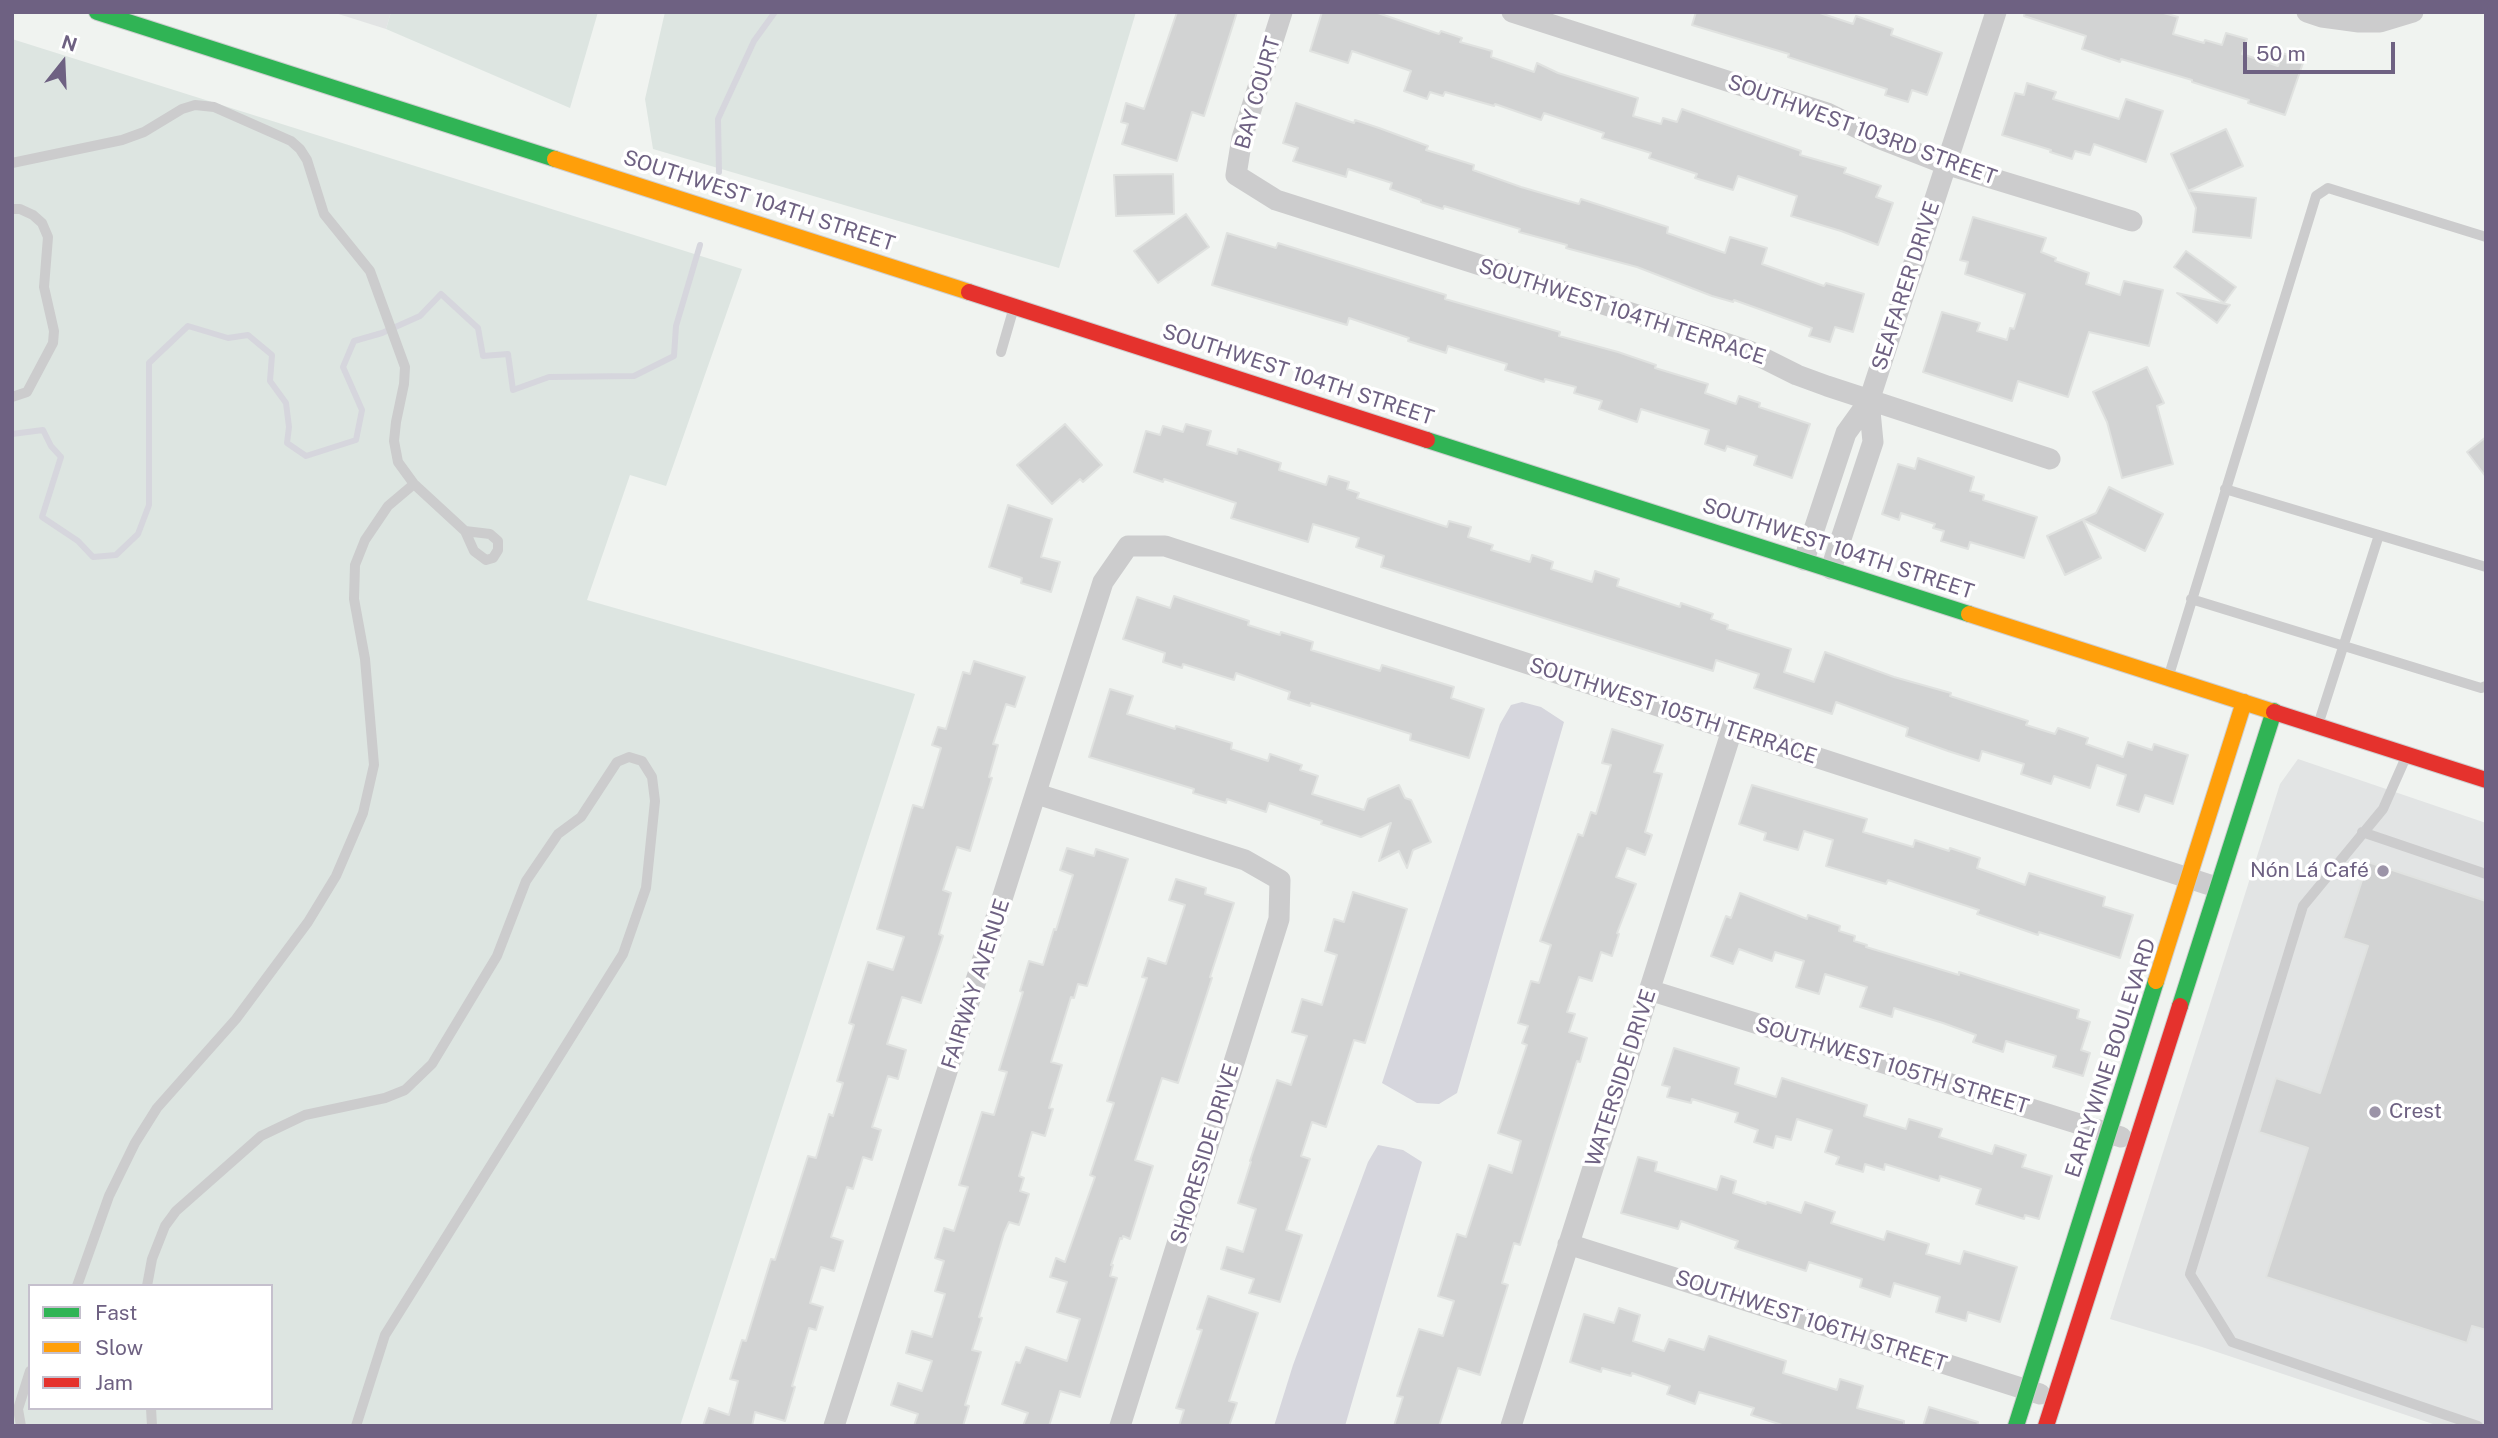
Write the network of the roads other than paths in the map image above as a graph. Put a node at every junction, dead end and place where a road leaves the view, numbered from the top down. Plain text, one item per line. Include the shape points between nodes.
1 (97, 12) edge
2 (1282, 12) edge
3 (1513, 12) edge
4 (1996, 12) edge
5 (2307, 12) edge
6 (2413, 12) edge
7 (12, 163) edge
8 (1945, 164) junction
9 (1236, 175) joint
10 (12, 209) edge
11 (2132, 221) dead end
12 (2486, 237) edge
13 (1014, 305) junction
14 (1001, 352) dead end
15 (12, 397) edge
16 (1869, 401) junction
17 (2049, 459) dead end
18 (414, 484) junction
19 (2224, 489) junction
20 (465, 531) dead end
21 (2379, 535) junction
22 (1128, 546) joint
23 (1804, 560) junction
24 (2486, 567) edge
25 (1831, 569) junction
26 (2190, 599) junction
27 (2344, 646) junction
28 (2168, 678) junction
29 (2486, 686) edge
30 (2244, 702) junction
31 (2274, 711) junction
32 (2318, 725) junction
33 (1732, 730) junction
34 (2408, 754) junction
35 (2486, 780) edge
36 (1037, 794) junction
37 (2362, 832) junction
38 (2486, 874) edge
39 (2190, 878) junction
40 (2216, 887) junction
41 (1648, 990) junction
42 (2109, 1134) junction
43 (2136, 1142) junction
44 (1568, 1244) junction
45 (78, 1284) edge
46 (147, 1284) edge
47 (28, 1376) edge
48 (2027, 1390) junction
49 (2055, 1398) junction
50 (21, 1426) edge
51 (356, 1426) edge
52 (834, 1426) edge
53 (1120, 1426) edge
54 (1511, 1426) edge
55 (2016, 1426) edge
56 (2046, 1426) edge
57 (2478, 1426) edge

1 - 13 main road, SOUTHWEST 104TH STREET
2 - 9 street, BAY COURT via 1242,138
3 - 8 street, SOUTHWEST 103RD STREET via 1827,113
4 - 8 street, SEAFARER DRIVE
5 - 6 street via 2380,22
7 - 18 lane via 122,141 195,105 214,107 291,141 307,160 324,214 370,271 405,367 394,442 398,462
8 - 11 street, SOUTHWEST 103RD STREET
8 - 16 street, SEAFARER DRIVE
9 - 16 street, SOUTHWEST 104TH TERRACE via 1276,200 1739,348
10 - 15 lane via 33,215 48,237 44,287 54,331 53,342 27,392
12 - 19 lane via 2328,188 2316,196
13 - 14 lane
13 - 23 main road, SOUTHWEST 104TH STREET
16 - 17 street, SOUTHWEST 104TH TERRACE
16 - 23 street, SEAFARER DRIVE via 1846,433
16 - 25 street, SEAFARER DRIVE via 1873,442
18 - 20 lane
18 - 45 lane via 388,506 355,565 354,599 365,659 374,765 363,813 342,864 308,922 236,1019 157,1108 109,1196
19 - 21 lane
19 - 26 lane
21 - 24 lane
21 - 27 lane
22 - 33 street, SOUTHWEST 105TH TERRACE via 1165,546
22 - 36 street, FAIRWAY AVENUE via 1103,582
23 - 25 main road, SOUTHWEST 104TH STREET
25 - 28 main road, SOUTHWEST 104TH STREET
26 - 27 lane
26 - 28 lane
27 - 29 lane
27 - 32 lane
28 - 30 main road, SOUTHWEST 104TH STREET
30 - 31 main road, SOUTHWEST 104TH STREET
30 - 39 main road, EARLYWINE BOULEVARD
31 - 32 main road, SOUTHWEST 104TH STREET
31 - 40 main road
32 - 34 main road, SOUTHWEST 104TH STREET
33 - 39 street, SOUTHWEST 105TH TERRACE
33 - 41 street, WATERSIDE DRIVE
34 - 35 main road, SOUTHWEST 104TH STREET
34 - 37 lane via 2383,809
36 - 52 street, FAIRWAY AVENUE
36 - 53 street, SHORESIDE DRIVE via 1245,860 1280,880 1279,919
37 - 38 lane
37 - 57 lane via 2303,906 2190,1274 2232,1342
39 - 40 street, SOUTHWEST 105TH TERRACE
39 - 42 main road, EARLYWINE BOULEVARD
40 - 43 main road
41 - 42 street, SOUTHWEST 105TH STREET
41 - 44 street, WATERSIDE DRIVE
42 - 43 street, SOUTHWEST 105TH STREET
42 - 48 main road, EARLYWINE BOULEVARD
43 - 49 main road
44 - 48 street, SOUTHWEST 106TH STREET
44 - 54 street, WATERSIDE DRIVE
46 - 51 lane via 152,1259 176,1211 261,1136 305,1115 405,1090 432,1064 497,956 526,881 558,834 581,817 617,762 629,757 642,761 652,777 655,801 646,888 623,954 384,1335
47 - 50 lane via 18,1409
48 - 49 street, SOUTHWEST 106TH STREET
48 - 55 main road, EARLYWINE BOULEVARD
49 - 56 main road

